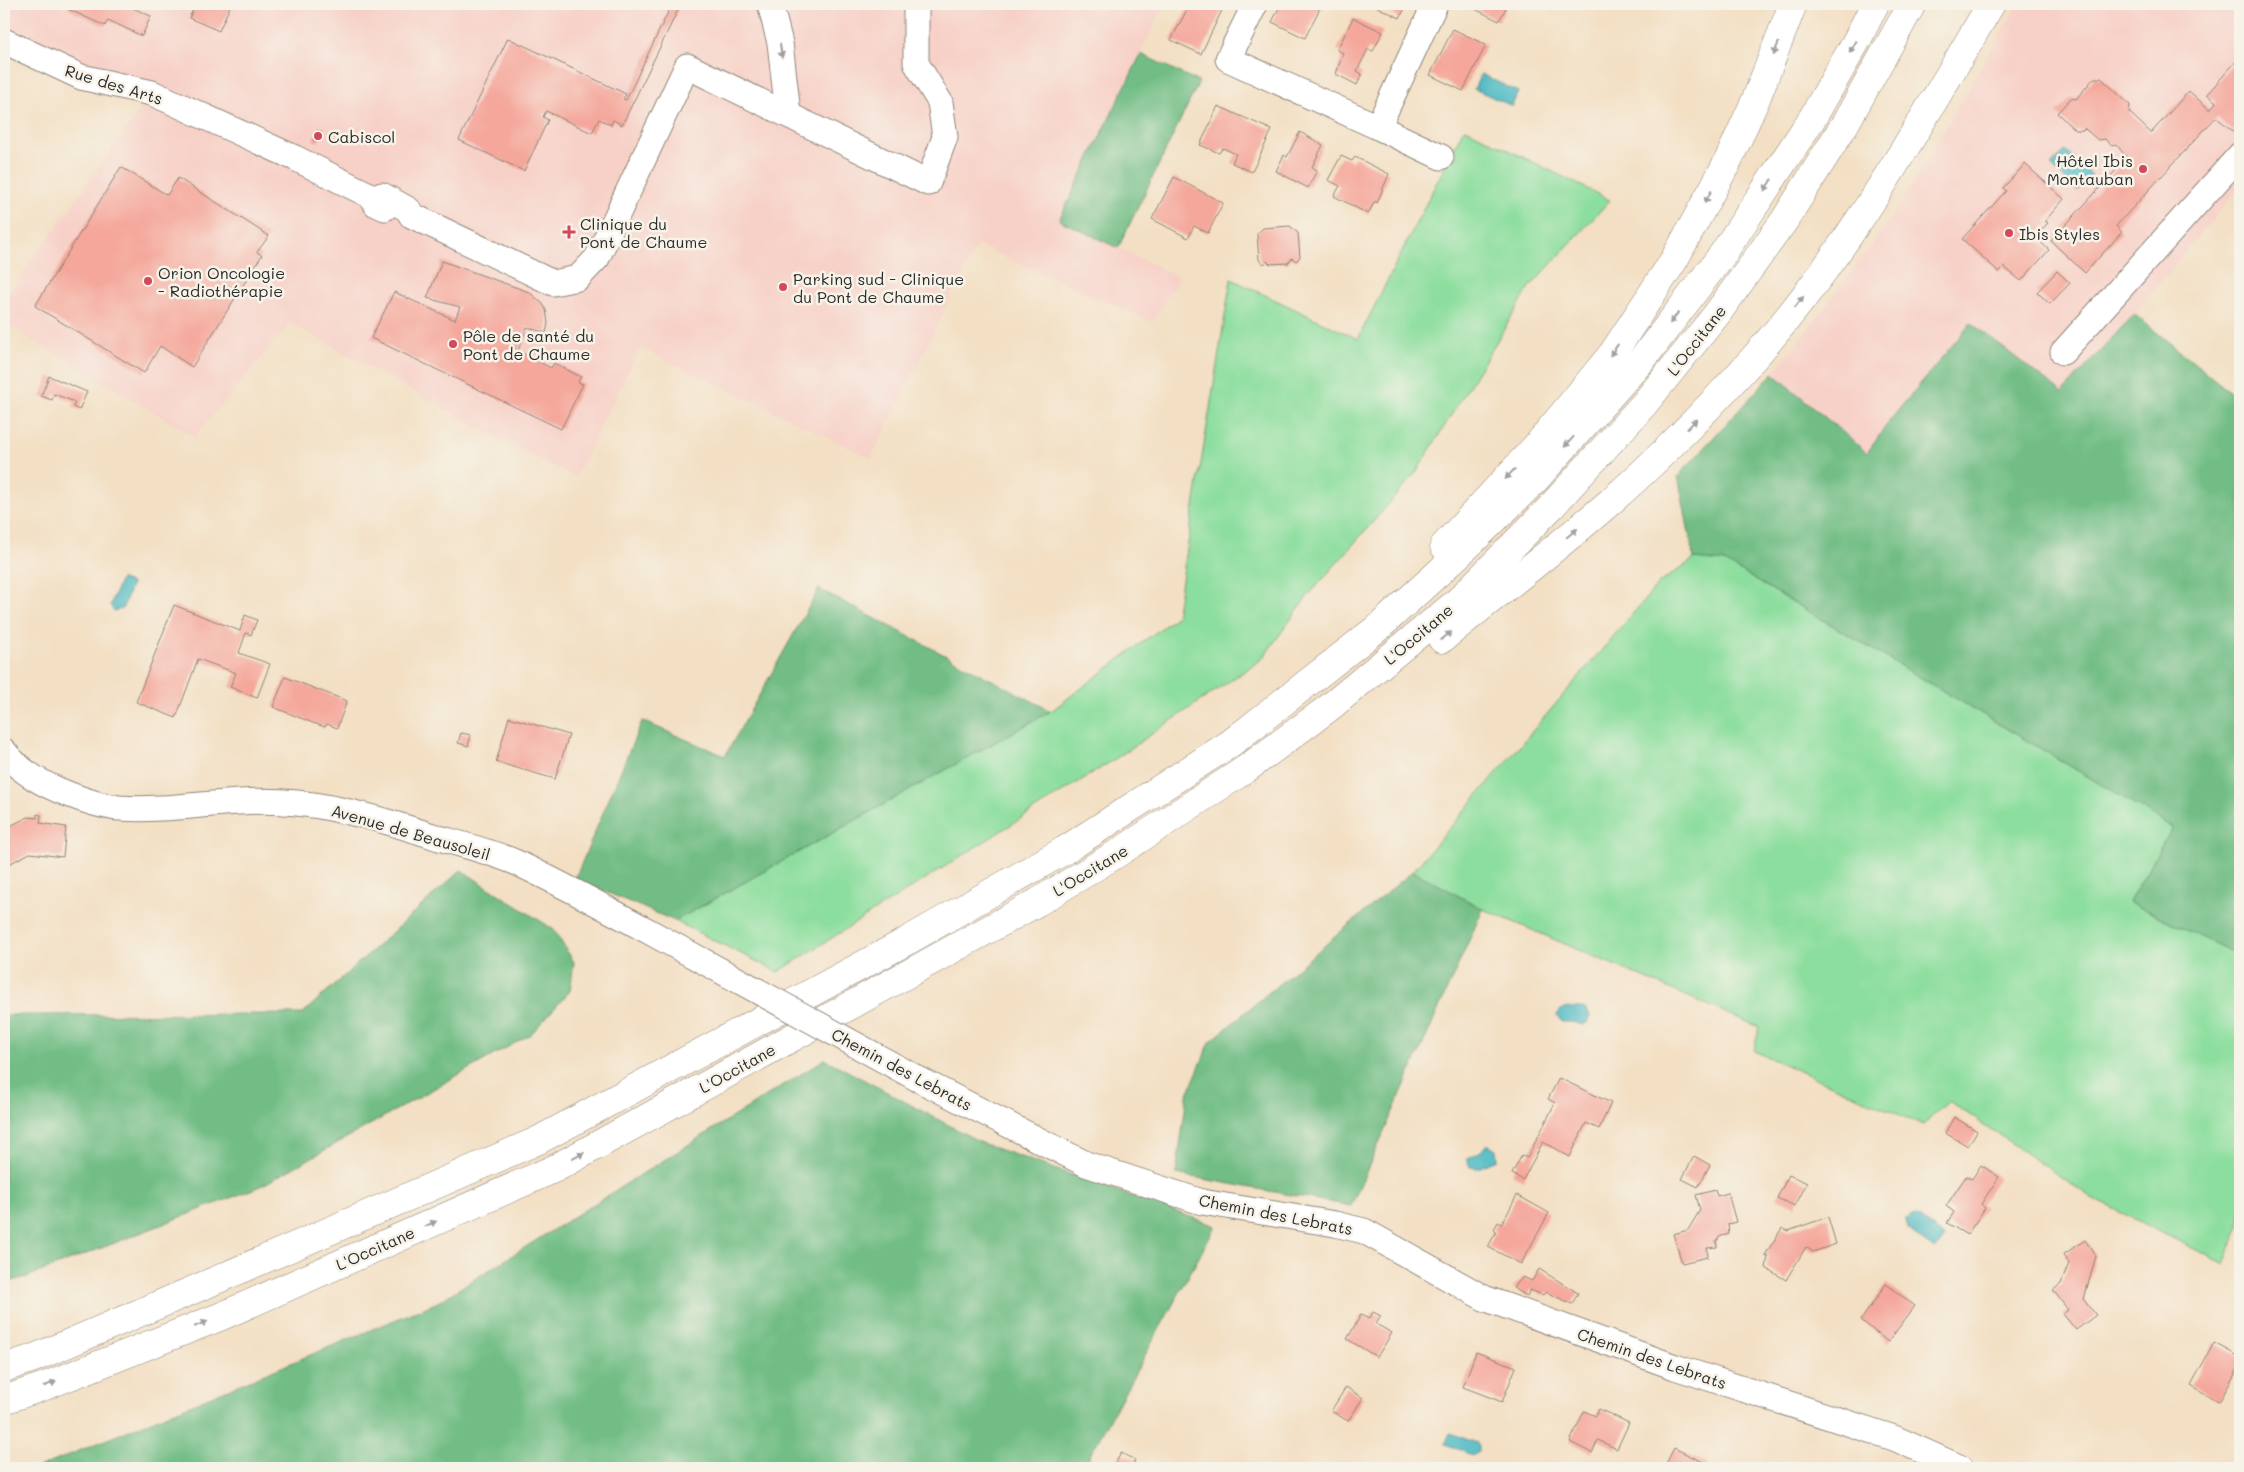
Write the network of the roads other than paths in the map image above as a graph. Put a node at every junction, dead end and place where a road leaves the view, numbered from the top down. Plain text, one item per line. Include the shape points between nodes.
1 (770, 4) edge
2 (916, 4) edge
3 (1255, 4) edge
4 (1435, 4) edge
5 (1793, 4) edge
6 (1876, 4) edge
7 (1912, 4) edge
8 (1991, 4) edge
9 (4, 41) edge
10 (788, 113) junction
11 (1378, 127) junction
12 (2240, 155) edge
13 (1441, 157) dead end
14 (2063, 352) dead end
15 (1380, 626) junction
16 (1330, 707) junction
17 (4, 751) edge
18 (692, 955) joint
19 (4, 1368) edge
20 (4, 1400) edge
21 (1961, 1468) edge

1 -> 10 street via 780,43
2 - 10 street via 916,63 940,102 945,137 928,183
3 - 11 street via 1228,59
4 - 11 street
5 -> 15 highway via 1727,163 1674,260 1613,352 1539,443 1457,530
6 -> 15 highway, L'Occitane via 1808,125 1722,255 1641,361 1535,480
7 - 16 highway, L'Occitane via 1845,124 1784,221 1717,314 1645,404 1551,507 1457,602
16 -> 8 highway via 1430,649 1604,507 1680,436 1744,368 1801,301 1854,230
9 - 10 street, Rue des Arts via 81,77 152,93 375,198 382,196 409,210 411,215 553,283 578,278 597,258 688,66
11 - 13 street
12 - 14 street
15 - 19 highway, L'Occitane via 1231,743 1065,850 907,941 539,1140 171,1300
20 -> 16 highway, L'Occitane via 222,1316 556,1168 1038,902 1246,769
17 - 18 street, Avenue de Beausoleil via 12,762 42,784 82,800 118,808 252,801 296,803 387,822 513,862
18 - 21 street, Chemin des Lebrats, bridge via 920,1080 1086,1164 1202,1202 1364,1231 1484,1298 1675,1367 1894,1438

